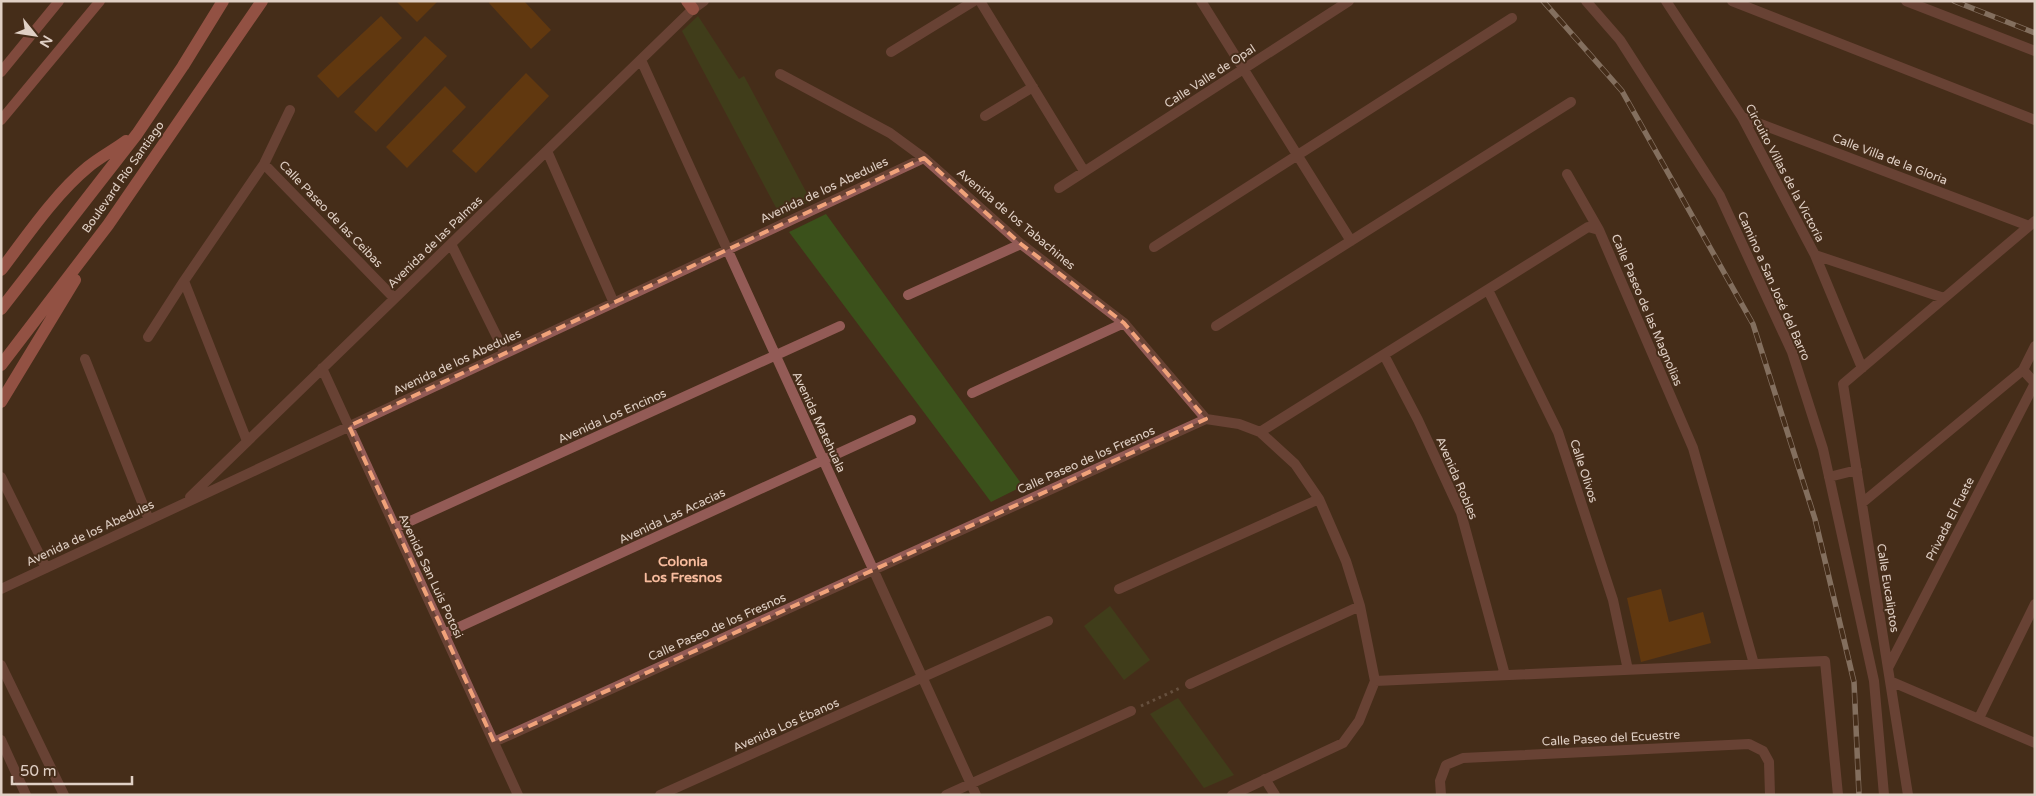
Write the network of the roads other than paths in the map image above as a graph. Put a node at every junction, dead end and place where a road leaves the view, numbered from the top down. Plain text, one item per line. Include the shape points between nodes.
1 (59, 1) edge
2 (100, 1) edge
3 (223, 1) edge
4 (262, 1) edge
5 (704, 1) edge
6 (974, 1) edge
7 (980, 1) edge
8 (1201, 1) edge
9 (1349, 1) edge
10 (1586, 1) edge
11 (1666, 1) edge
12 (1732, 1) edge
13 (1906, 1) edge
14 (690, 5) edge
15 (1512, 18) dead end
16 (2035, 51) edge
17 (891, 52) dead end
18 (641, 60) junction
19 (1244, 69) junction
20 (1, 72) edge
21 (780, 74) dead end
22 (1033, 87) junction
23 (1571, 102) dead end
24 (290, 110) dead end
25 (985, 116) dead end
26 (1742, 117) junction
27 (1, 120) edge
28 (2035, 120) edge
29 (137, 134) junction
30 (546, 151) junction
31 (1297, 155) junction
32 (924, 158) junction
33 (264, 164) junction
34 (1084, 171) junction
35 (1567, 174) dead end
36 (1059, 188) dead end
37 (2032, 223) edge
38 (108, 225) junction
39 (1599, 230) junction
40 (1351, 241) junction
41 (451, 244) junction
42 (1021, 244) junction
43 (1154, 247) dead end
44 (727, 250) junction
45 (1814, 255) junction
46 (1, 270) edge
47 (184, 281) junction
48 (1488, 290) junction
49 (908, 295) dead end
50 (394, 298) junction
51 (1944, 298) junction
52 (614, 302) junction
53 (1, 309) edge
54 (1124, 323) junction
55 (840, 326) dead end
56 (1216, 326) dead end
57 (148, 337) dead end
58 (2035, 346) edge
59 (505, 353) junction
60 (775, 355) junction
61 (1384, 355) junction
62 (85, 359) dead end
63 (1, 365) edge
64 (322, 368) junction
65 (1862, 368) junction
66 (2023, 370) junction
67 (2035, 383) edge
68 (972, 393) dead end
69 (1, 402) edge
70 (1206, 419) junction
71 (911, 420) dead end
72 (349, 426) junction
73 (1260, 432) junction
74 (247, 441) junction
75 (823, 461) junction
76 (1857, 470) junction
77 (1, 476) edge
78 (1829, 477) junction
79 (1318, 499) junction
80 (184, 502) junction
81 (1862, 503) junction
82 (149, 520) junction
83 (396, 528) junction
84 (46, 568) junction
85 (873, 570) junction
86 (1, 589) edge
87 (1118, 589) dead end
88 (2035, 604) edge
89 (1360, 606) junction
90 (1048, 621) dead end
91 (444, 634) junction
92 (1754, 664) junction
93 (1, 665) edge
94 (1888, 668) junction
95 (1628, 670) junction
96 (1505, 675) junction
97 (922, 678) junction
98 (1374, 681) junction
99 (1890, 681) junction
100 (1190, 684) road end
101 (1131, 711) road end
102 (1979, 718) junction
103 (1, 740) edge
104 (494, 742) junction
105 (2035, 743) edge
106 (1265, 779) junction
107 (970, 783) junction
108 (516, 792) edge
109 (26, 795) edge
110 (64, 795) edge
111 (505, 795) edge
112 (660, 795) edge
113 (946, 795) edge
114 (976, 795) edge
115 (1232, 795) edge
116 (1275, 795) edge
117 (1441, 795) edge
118 (1770, 795) edge
119 (1838, 795) edge
120 (1884, 795) edge
121 (1908, 795) edge

1 - 20 main road
2 - 27 main road
3 - 29 main road, Boulevard Río Santiago
4 - 38 main road, Boulevard Río Santiago
5 - 14 street, Avenida de las Palmas
6 - 17 street
7 - 22 street
8 - 19 street
9 - 19 street, Calle Valle de Opal
10 - 78 street, Camino a San José del Barro via 1620,40 1720,196 1792,352
11 - 26 street, Circuito Villas de la Victoría
12 - 28 street
13 - 16 street
14 - 18 street, Avenida de las Palmas
15 - 31 street
18 - 30 street, Avenida de las Palmas
18 - 44 street, Avenida Matehuala
19 - 31 street
19 - 34 street, Calle Valle de Opal
21 - 32 street, Avenida de los Tabachines via 890,134
22 - 25 street
22 - 34 street
23 - 40 street
24 - 33 street
26 - 37 street, Calle Villa de la Gloria
26 - 45 street, Circuito Villas de la Victoría
29 - 46 main road via 88,168 47,211
29 - 53 main road, Boulevard Río Santiago
30 - 41 street, Avenida de las Palmas
30 - 52 street
31 - 40 street
31 - 43 street
32 - 42 street, Avenida de los Tabachines
32 - 44 street, Avenida de los Abedules
33 - 47 street, Calle Paseo de las Ceibas
33 - 50 street, Calle Paseo de las Ceibas
34 - 36 street, Calle Valle de Opal
35 - 39 street
37 - 51 street
38 - 63 main road, Boulevard Río Santiago
38 - 69 main road
39 - 48 street, Calle Paseo de las Magnolias via 1588,228
39 - 92 street, Calle Paseo de las Magnolias via 1693,448
40 - 56 street
41 - 50 street, Avenida de las Palmas
41 - 59 street
42 - 49 street
42 - 54 street, Avenida de los Tabachines
44 - 52 street, Avenida de los Abedules
44 - 60 street, Avenida Matehuala
45 - 51 street
45 - 65 street, Circuito Villas de la Victoría
47 - 57 street, Calle Paseo de las Ceibas
47 - 74 street
48 - 61 street, Calle Paseo de las Magnolias
48 - 95 street, Calle Olivos via 1558,432 1613,600
50 - 64 street, Avenida de las Palmas
51 - 65 street
52 - 59 street, Avenida de los Abedules
54 - 68 street
54 - 70 street, Avenida de los Tabachines
55 - 60 street, Avenida Los Encinos
58 - 66 street
59 - 72 street, Avenida de los Abedules
60 - 75 street, Avenida Matehuala
60 - 83 street, Avenida Los Encinos
61 - 73 street, Calle Paseo de las Magnolias
61 - 96 street, Avenida Robles via 1461,513
62 - 82 street
64 - 72 street, Avenida San Luis Potosi
64 - 74 street, Avenida de las Palmas
65 - 76 street, Calle Eucaliptos via 1843,384
66 - 67 street
66 - 81 street
67 - 94 street, Privada El Fuete
70 - 73 street via 1240,424
70 - 85 street, Calle Paseo de los Fresnos
71 - 75 street, Avenida Las Acacias
72 - 80 street, Avenida de los Abedules
72 - 83 street, Avenida San Luis Potosi
73 - 79 street via 1295,464
74 - 80 street, Avenida de las Palmas
75 - 85 street, Avenida Matehuala
75 - 91 street, Avenida Las Acacias
76 - 78 street
76 - 81 street, Calle Eucaliptos
77 - 84 street
78 - 120 street, Camino a San José del Barro via 1874,681
79 - 87 street
79 - 89 street via 1346,561
80 - 82 street, Avenida de los Abedules
81 - 94 street, Calle Eucaliptos
82 - 84 street, Avenida de los Abedules
83 - 91 street, Avenida San Luis Potosi
84 - 86 street, Avenida de los Abedules
85 - 97 street, Avenida Matehuala
85 - 104 street, Calle Paseo de los Fresnos
88 - 102 street
89 - 98 street
89 - 100 street
90 - 97 street, Avenida Los Ébanos
91 - 104 street, Avenida San Luis Potosi
92 - 95 street
92 - 119 street via 1825,661
93 - 110 street
94 - 99 street, Calle Eucaliptos
95 - 96 street
96 - 98 street
97 - 107 street, Avenida Matehuala
97 - 112 street, Avenida Los Ébanos
98 - 106 street via 1359,721 1343,743
99 - 102 street
99 - 121 street, Calle Eucaliptos
101 - 107 street
102 - 105 street
103 - 109 street
104 - 108 street, Avenida San Luis Potosi
106 - 115 street
106 - 116 street
107 - 113 street
107 - 114 street, Avenida Matehuala
108 - 111 street
117 - 118 street, Calle Paseo del Ecuestre via 1440,781 1446,765 1463,758 1749,744 1763,751 1769,762

